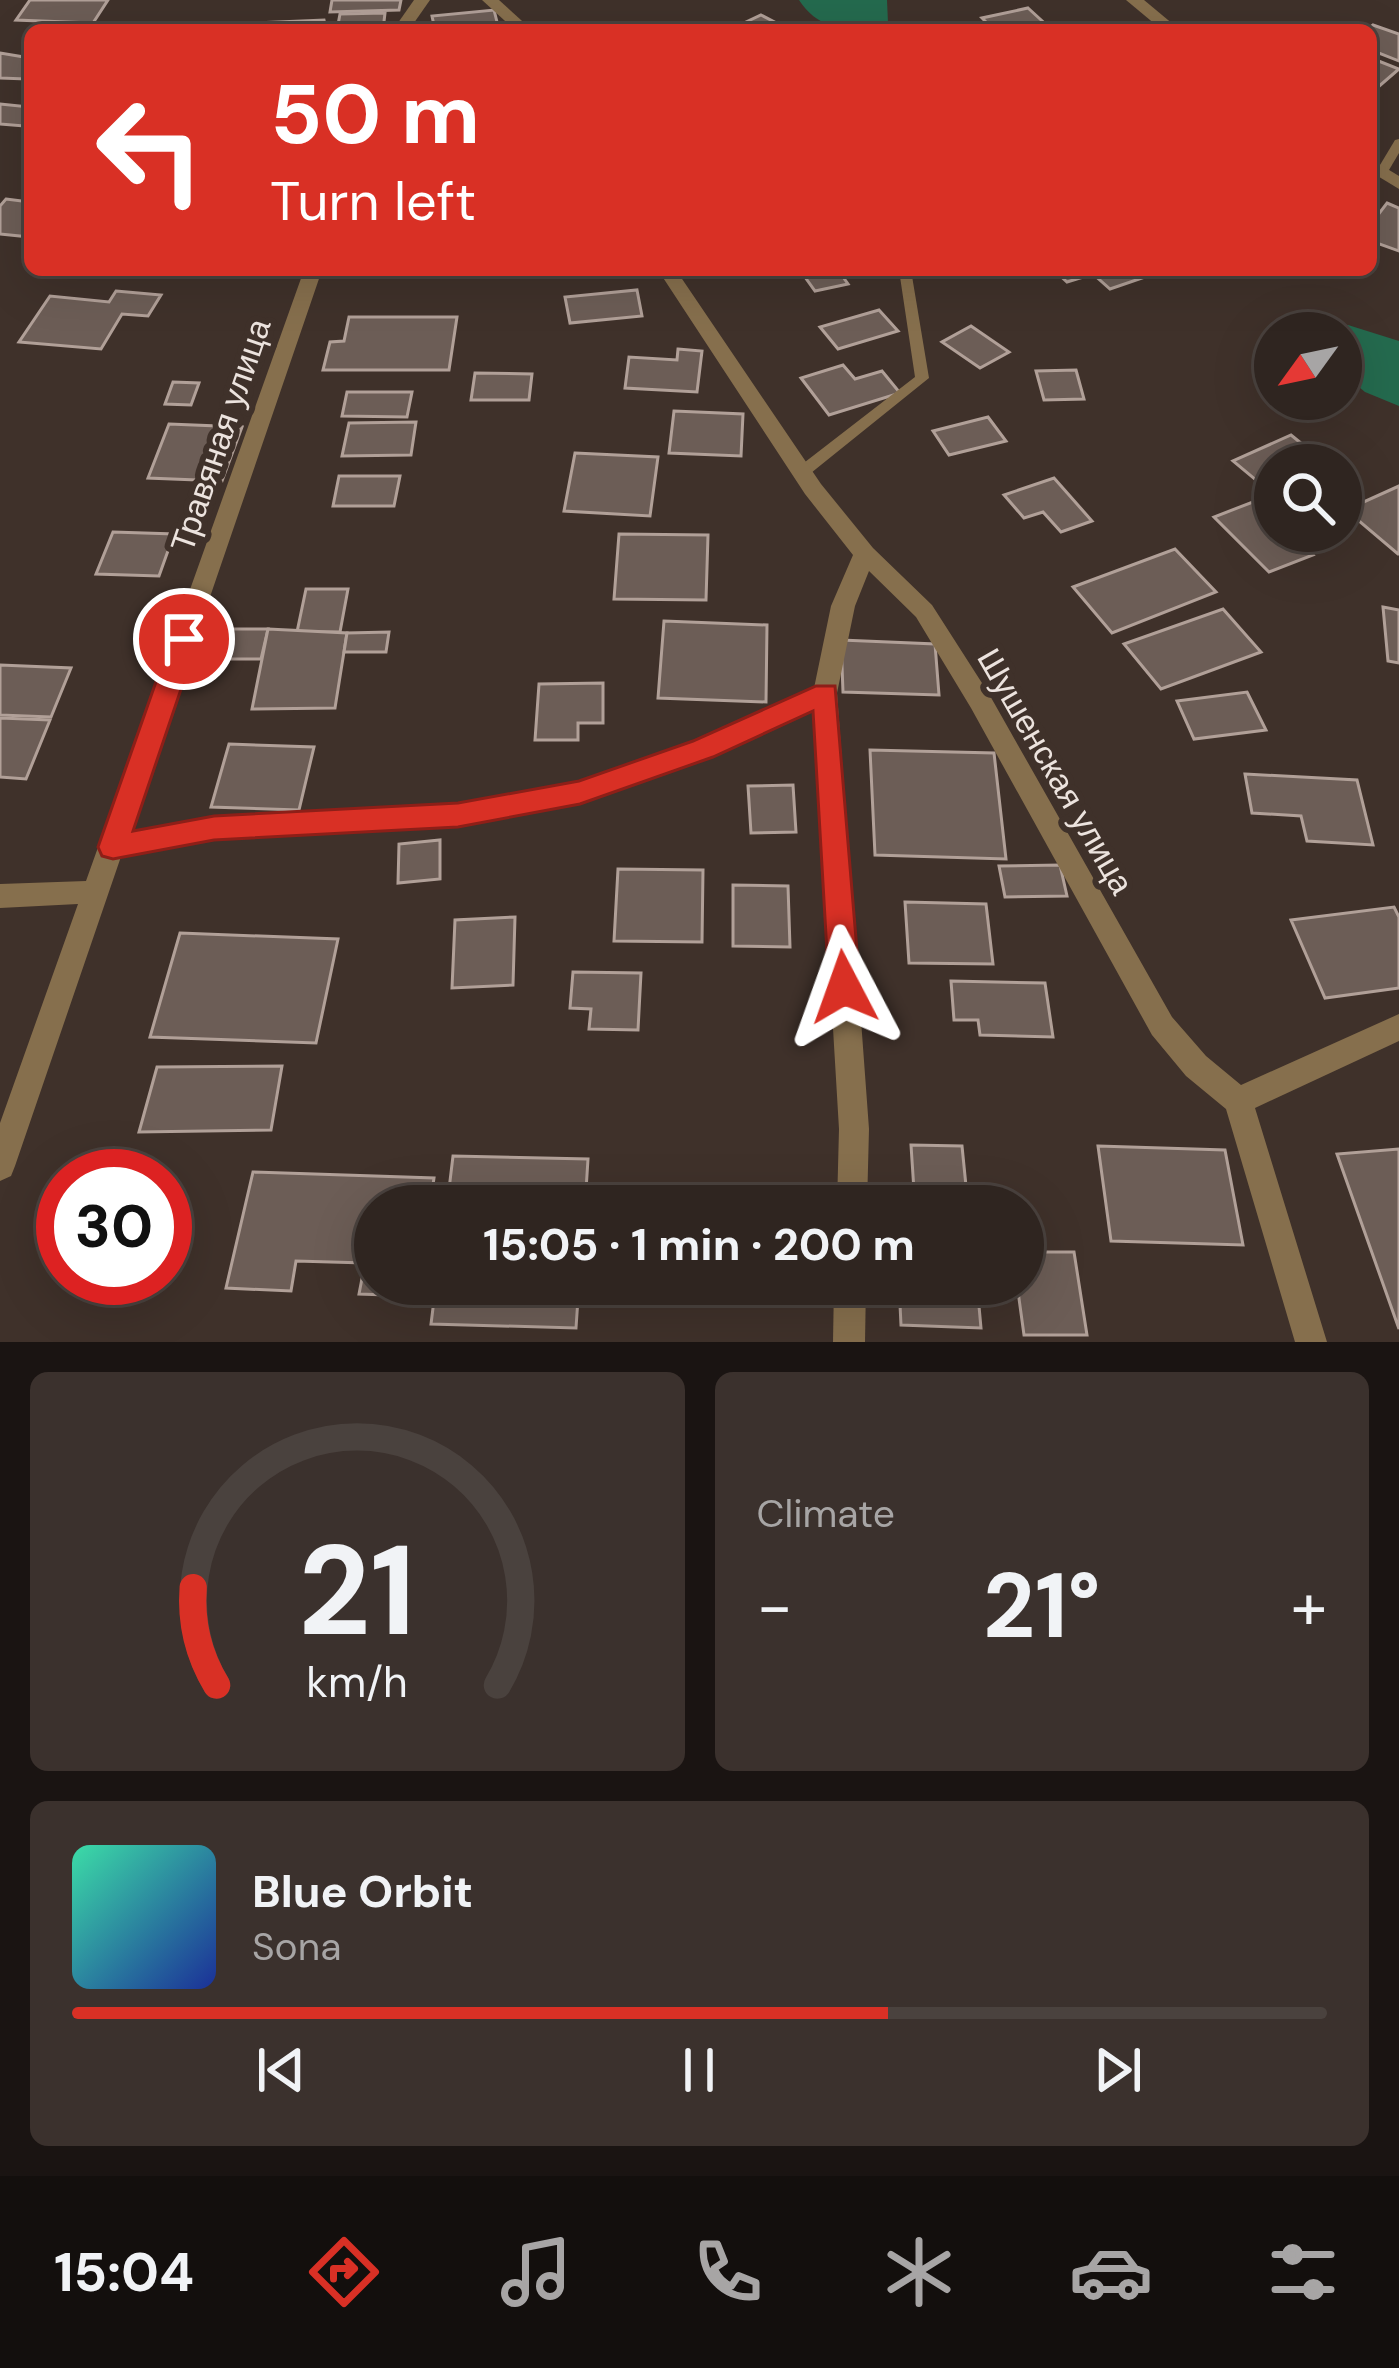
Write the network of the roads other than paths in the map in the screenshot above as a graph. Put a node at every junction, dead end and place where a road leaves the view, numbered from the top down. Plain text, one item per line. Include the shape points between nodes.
1 (490, 0) edge
2 (1134, 0) edge
3 (517, 24) edge
4 (1164, 24) edge
5 (1399, 143) edge
6 (1377, 167) edge
7 (1399, 184) edge
8 (312, 276) edge
9 (671, 276) edge
10 (906, 276) edge
11 (801, 473) junction
12 (865, 554) junction
13 (825, 693) junction
14 (113, 847) junction
15 (97, 892) junction
16 (0, 896) edge
17 (1399, 1027) edge
18 (1238, 1101) junction
19 (0, 1166) edge
20 (853, 1185) edge
21 (850, 1305) edge
22 (849, 1342) edge
23 (1311, 1342) edge

1 - 3 street
2 - 4 street
5 - 6 lane
6 - 7 street
8 - 14 street, Травяная улица
9 - 11 street, Шушенская улица
10 - 11 lane via 922,378
11 - 12 street, Шушенская улица
12 - 13 street via 843,606
12 - 18 street, Шушенская улица via 924,611 958,665 1162,1026
13 - 14 lane via 721,742 580,793 458,815 214,828
13 - 20 street
14 - 15 street, Травяная улица
15 - 16 street
15 - 19 street, Травяная улица
17 - 18 street
18 - 23 street
21 - 22 street

